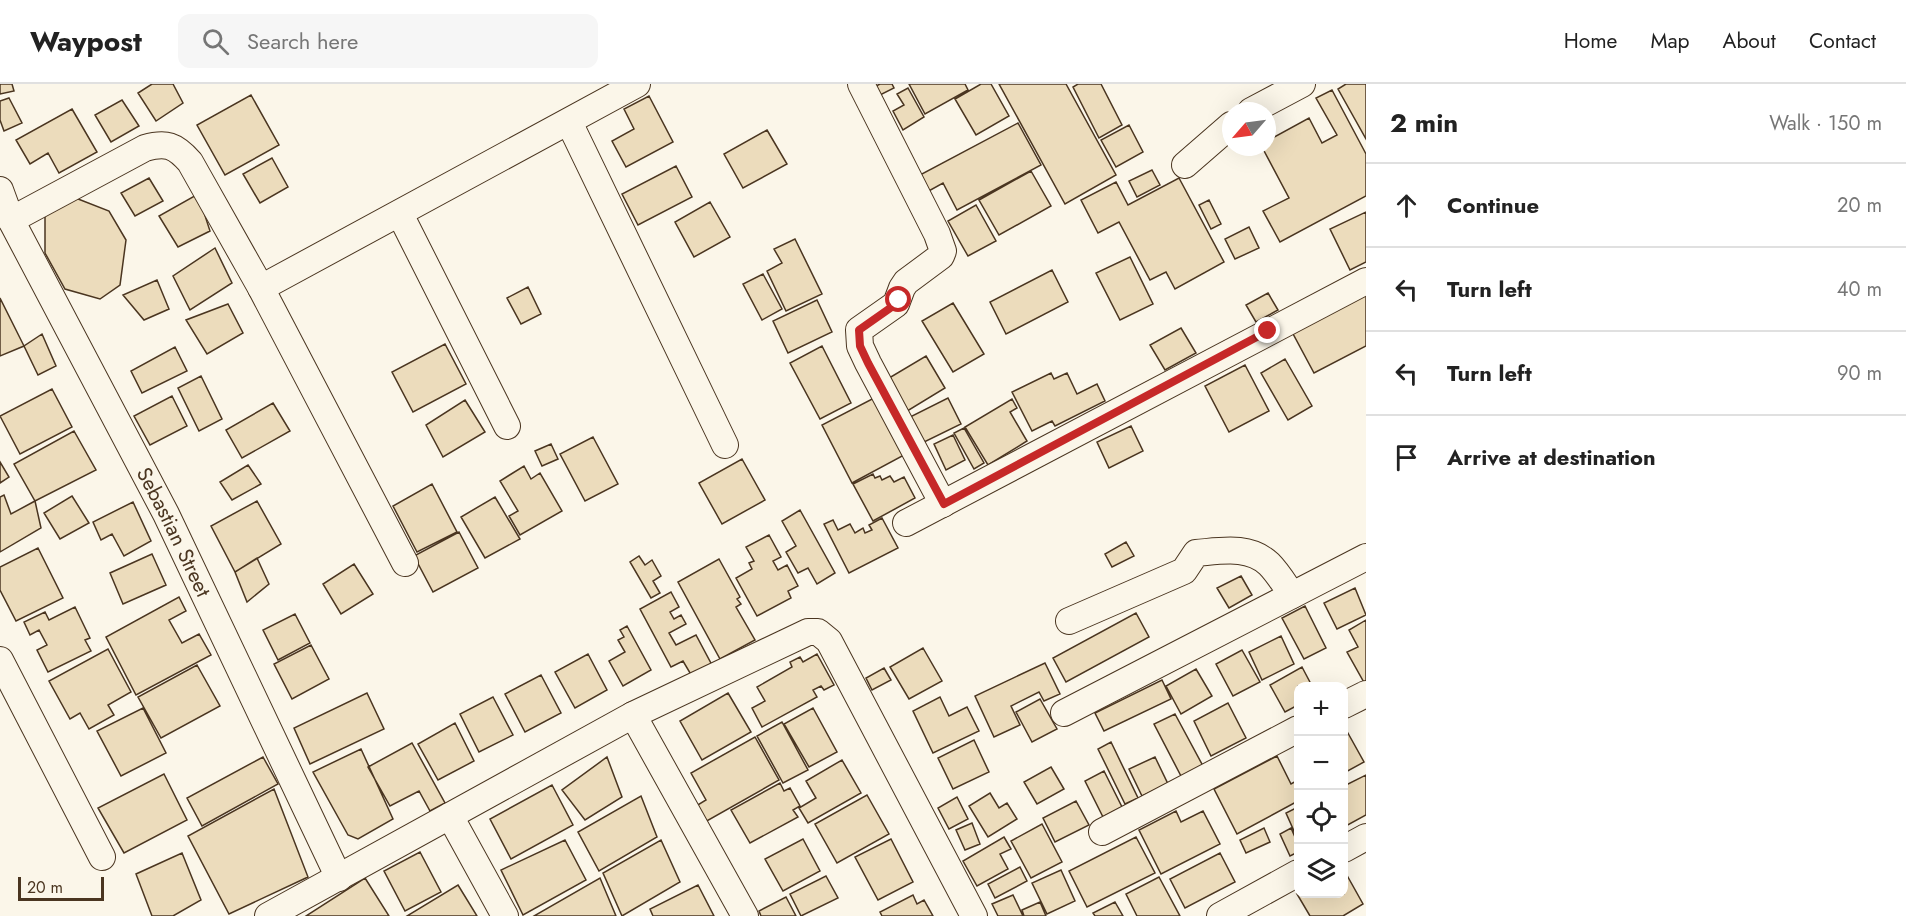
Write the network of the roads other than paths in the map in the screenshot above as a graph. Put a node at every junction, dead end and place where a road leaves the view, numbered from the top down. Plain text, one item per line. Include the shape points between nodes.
1 (637, 84) edge
2 (861, 84) edge
3 (1302, 84) edge
4 (1268, 102) edge
5 (569, 122) junction
6 (1222, 132) edge
7 (1185, 165) dead end
8 (4, 203) edge
9 (400, 214) junction
10 (1366, 281) edge
11 (261, 288) junction
12 (507, 426) dead end
13 (725, 445) dead end
14 (944, 504) junction
15 (906, 523) dead end
16 (1366, 557) edge
17 (405, 563) dead end
18 (1292, 595) junction
19 (1069, 621) dead end
20 (0, 660) edge
21 (1366, 694) edge
22 (1348, 703) edge
23 (1064, 713) dead end
24 (633, 715) junction
25 (1294, 732) edge
26 (450, 816) junction
27 (1102, 832) dead end
28 (1366, 837) edge
29 (1348, 847) edge
30 (102, 857) dead end
31 (1294, 876) edge
32 (339, 878) junction
33 (275, 914) edge
34 (505, 916) edge
35 (745, 916) edge
36 (974, 916) edge
37 (1220, 916) edge

1 - 5 street
2 - 14 street via 938,234 943,251 906,282 896,304 859,330 860,346
3 - 4 street
5 - 9 street
5 - 13 street
6 - 7 street
8 - 11 street via 145,148 171,146 190,162
8 - 32 street, Sebastian Street via 166,514
9 - 11 street
9 - 12 street
10 - 14 street
11 - 17 street
14 - 15 street
16 - 18 street
18 - 19 street via 1269,565 1252,552 1196,552 1184,572
18 - 23 street
20 - 30 street
21 - 22 street
24 - 26 street
24 - 35 street
24 - 36 street via 808,632 818,632 836,653
25 - 27 street
26 - 32 street
26 - 34 street
28 - 29 street
31 - 37 street
32 - 33 street

